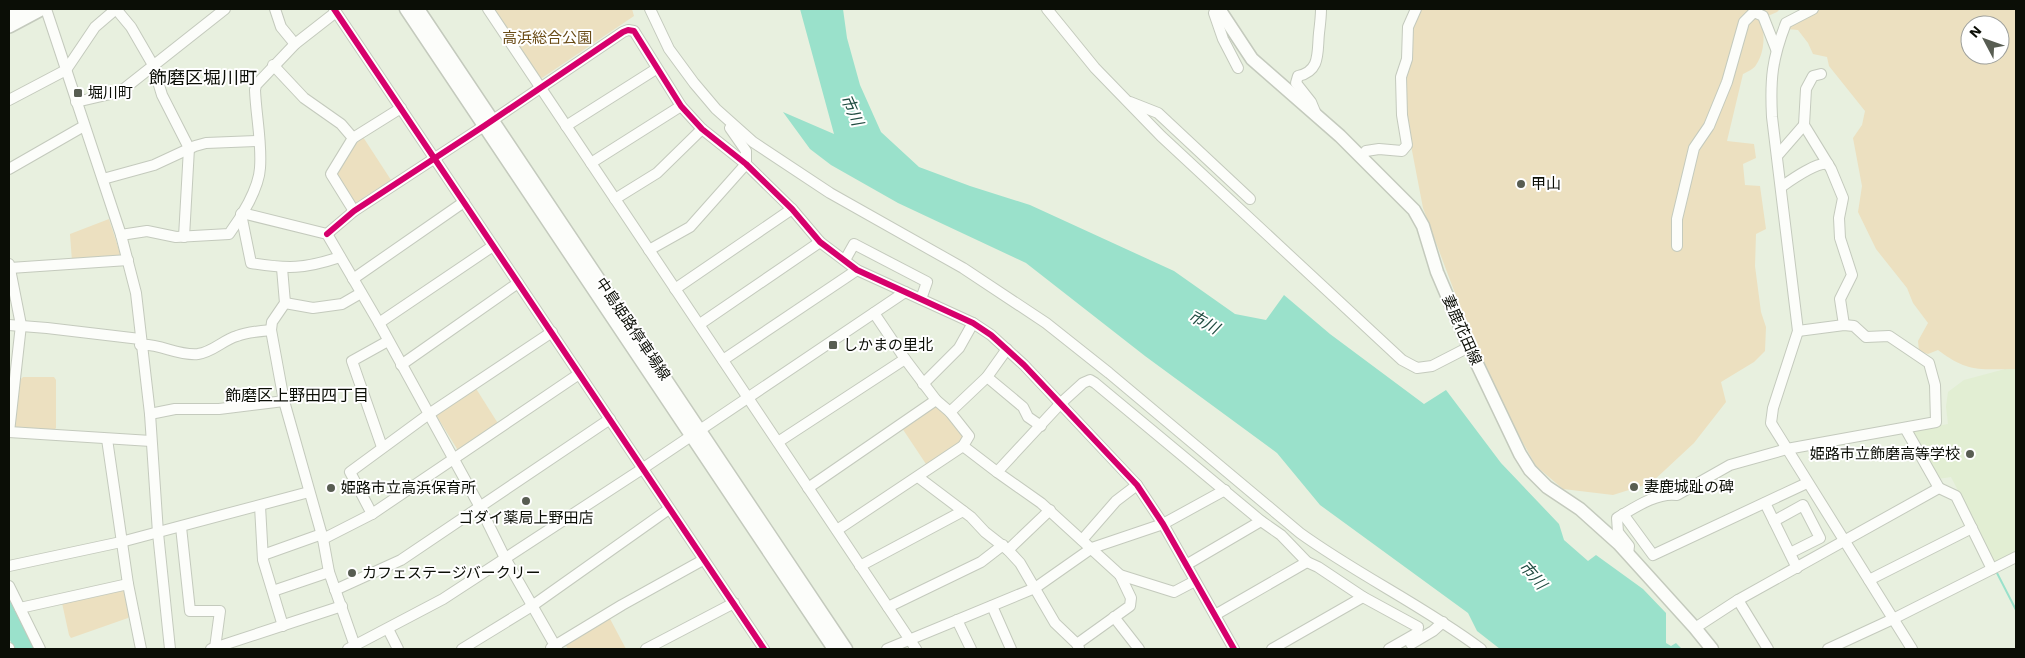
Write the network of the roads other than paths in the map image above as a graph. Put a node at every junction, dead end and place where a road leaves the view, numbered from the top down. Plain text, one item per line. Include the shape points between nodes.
1 (16, 9) edge
2 (39, 9) edge
3 (46, 9) edge
4 (116, 9) edge
5 (225, 9) edge
6 (275, 9) edge
7 (406, 9) edge
8 (418, 9) edge
9 (488, 9) edge
10 (650, 9) edge
11 (1047, 9) edge
12 (1218, 9) edge
13 (1321, 9) edge
14 (1416, 9) edge
15 (1814, 9) edge
16 (335, 10) edge
17 (9, 12) edge
18 (9, 25) edge
19 (294, 44) junction
20 (1776, 49) junction
21 (153, 65) junction
22 (273, 65) junction
23 (1238, 68) dead end
24 (656, 69) junction
25 (66, 70) junction
26 (1821, 74) dead end
27 (540, 88) junction
28 (9, 100) edge
29 (1127, 100) junction
30 (76, 102) junction
31 (680, 106) junction
32 (401, 108) junction
33 (716, 109) junction
34 (1316, 114) junction
35 (489, 123) junction
36 (1804, 125) junction
37 (84, 126) junction
38 (566, 126) junction
39 (702, 129) junction
40 (353, 138) junction
41 (260, 141) junction
42 (189, 148) junction
43 (1777, 156) junction
44 (1361, 157) junction
45 (435, 158) junction
46 (591, 163) junction
47 (746, 164) junction
48 (1828, 164) junction
49 (9, 169) edge
50 (103, 179) junction
51 (1781, 187) junction
52 (615, 199) junction
53 (1250, 199) dead end
54 (464, 202) junction
55 (792, 209) junction
56 (354, 211) junction
57 (241, 214) junction
58 (327, 234) junction
59 (121, 235) junction
60 (184, 237) junction
61 (820, 242) junction
62 (493, 246) junction
63 (1677, 246) dead end
64 (649, 250) junction
65 (340, 257) junction
66 (128, 260) junction
67 (845, 260) junction
68 (9, 266) edge
69 (282, 268) junction
70 (857, 270) junction
71 (352, 279) junction
72 (518, 283) junction
73 (675, 289) junction
74 (905, 292) junction
75 (360, 294) junction
76 (921, 299) junction
77 (285, 302) junction
78 (874, 313) junction
79 (379, 323) junction
80 (973, 323) junction
81 (700, 324) junction
82 (9, 325) edge
83 (21, 325) junction
84 (1844, 325) junction
85 (272, 330) junction
86 (1798, 331) junction
87 (552, 332) junction
88 (388, 341) junction
89 (140, 342) junction
90 (1469, 347) junction
91 (1007, 349) junction
92 (905, 359) junction
93 (723, 360) junction
94 (401, 365) junction
95 (579, 374) junction
96 (986, 377) junction
97 (923, 384) junction
98 (748, 398) junction
99 (936, 400) junction
100 (284, 401) junction
101 (1061, 403) junction
102 (950, 412) junction
103 (150, 414) junction
104 (428, 414) junction
105 (610, 419) junction
106 (1041, 426) junction
107 (1905, 428) junction
108 (9, 432) edge
109 (695, 432) junction
110 (107, 439) junction
111 (151, 441) junction
112 (778, 442) junction
113 (964, 446) junction
114 (382, 447) junction
115 (1787, 449) junction
116 (454, 459) junction
117 (642, 469) junction
118 (997, 472) junction
119 (918, 477) junction
120 (1807, 483) junction
121 (1137, 485) junction
122 (808, 488) junction
123 (1939, 488) junction
124 (1225, 490) junction
125 (309, 492) junction
126 (1765, 503) junction
127 (260, 506) junction
128 (480, 507) junction
129 (669, 509) junction
130 (1050, 510) junction
131 (963, 511) junction
132 (372, 514) junction
133 (1623, 514) junction
134 (1261, 521) junction
135 (1774, 522) junction
136 (1163, 524) junction
137 (181, 526) junction
138 (1972, 528) junction
139 (836, 530) junction
140 (158, 533) junction
141 (322, 537) junction
142 (1082, 540) junction
143 (122, 542) junction
144 (1845, 542) junction
145 (1005, 548) junction
146 (1092, 548) junction
147 (1628, 554) junction
148 (1790, 554) junction
149 (263, 555) junction
150 (2016, 557) edge
151 (505, 558) junction
152 (703, 560) junction
153 (1307, 562) junction
154 (1186, 565) junction
155 (9, 566) edge
156 (860, 566) junction
157 (1797, 568) junction
158 (1992, 569) junction
159 (329, 572) junction
160 (1120, 575) junction
161 (1869, 580) junction
162 (1196, 581) junction
163 (128, 584) junction
164 (9, 586) edge
165 (1035, 588) junction
166 (336, 590) junction
167 (273, 592) junction
168 (1363, 597) junction
169 (1738, 600) junction
170 (734, 603) junction
171 (342, 606) junction
172 (532, 606) junction
173 (992, 606) junction
174 (888, 607) junction
175 (20, 608) junction
176 (1215, 615) junction
177 (1114, 617) junction
178 (1893, 619) junction
179 (957, 620) junction
180 (1443, 622) junction
181 (283, 626) junction
182 (1695, 628) junction
183 (388, 629) junction
184 (910, 640) junction
185 (353, 648) edge
186 (554, 648) edge
187 (1078, 648) edge
188 (40, 649) edge
189 (141, 649) edge
190 (170, 649) edge
191 (213, 649) edge
192 (398, 649) edge
193 (462, 649) edge
194 (646, 649) edge
195 (764, 649) edge
196 (834, 649) edge
197 (846, 649) edge
198 (887, 649) edge
199 (916, 649) edge
200 (971, 649) edge
201 (1011, 649) edge
202 (1139, 649) edge
203 (1234, 649) edge
204 (1272, 649) edge
205 (1389, 649) edge
206 (1402, 649) edge
207 (1481, 649) edge
208 (1712, 649) edge
209 (1768, 649) edge
210 (1828, 649) edge
211 (1912, 649) edge

1 - 17 highway
2 - 18 highway
3 - 25 street
4 - 21 street via 131,27
4 - 25 street via 95,27
5 - 21 street
6 - 19 street via 280,27
7 - 35 main road, 中島姫路停車場線
8 - 35 main road, 中島姫路停車場線
9 - 27 street
10 - 33 street via 669,49
11 - 29 street
12 - 23 street via 1214,13
12 - 34 main road, 妻鹿花田線 via 1252,59
13 - 34 street via 1318,56 1313,69 1298,76 1296,84 1312,102
14 - 44 street via 1408,27 1406,60 1401,77 1407,145 1402,151 1366,151
15 - 20 street via 1786,23
16 - 19 street
16 - 32 street
19 - 22 street
20 - 43 street via 1770,82
20 - 63 street via 1763,16 1754,12 1749,15 1709,126 1694,148 1677,219
21 - 30 street via 115,93
21 - 42 street via 162,95
22 - 40 street via 304,98 341,124
22 - 41 street via 255,90
24 - 27 street via 634,32 628,30
24 - 31 street
24 - 38 street
25 - 28 street
25 - 30 street
26 - 36 street via 1814,76 1806,89
27 - 35 street
27 - 38 street
29 - 53 street via 1158,113
29 - 90 street via 1161,136 1402,360 1417,368 1432,366
30 - 37 street
31 - 39 street
31 - 46 street
32 - 40 street
32 - 45 street
33 - 47 street via 746,151
33 - 180 street via 753,142 830,194 963,268 1046,323 1300,533
34 - 44 main road, 妻鹿花田線
35 - 45 street
35 - 109 main road, 中島姫路停車場線
36 - 43 street
36 - 48 street
37 - 49 street
37 - 50 street
38 - 46 street
39 - 47 street
39 - 52 street via 657,172
40 - 56 street via 332,174
41 - 42 street via 206,143
41 - 57 street via 258,182
42 - 50 street via 154,165
42 - 60 street
43 - 51 street
44 - 90 main road, 妻鹿花田線 via 1414,210 1424,226 1437,272
45 - 54 street
45 - 56 street
46 - 52 street
47 - 55 street
47 - 64 street via 690,227
48 - 51 street via 1822,163
48 - 84 street via 1843,198 1840,238 1852,275 1840,299
50 - 59 street
51 - 86 street
52 - 64 street
54 - 62 street
54 - 71 street
55 - 61 street
55 - 73 street
56 - 58 street
57 - 58 street
57 - 60 street via 229,234
57 - 69 street via 251,263
58 - 65 street
59 - 60 street via 147,231
59 - 66 street
61 - 67 street
61 - 81 street
62 - 72 street
62 - 79 street
64 - 73 street
65 - 69 street via 313,266
65 - 71 street
66 - 68 street
66 - 89 street via 136,293
67 - 70 street
67 - 76 street via 854,244 880,257 927,282
68 - 83 street
69 - 77 street
70 - 74 street
70 - 93 street
71 - 75 street
72 - 87 street
72 - 94 street
73 - 81 street
74 - 76 street
74 - 78 street
75 - 77 street via 342,304 313,308
75 - 79 street
76 - 80 street
77 - 85 street via 272,322
78 - 92 street
78 - 98 street
79 - 88 street
80 - 91 street
80 - 97 street via 959,348
81 - 93 street
82 - 83 street
83 - 89 street
83 - 108 street
84 - 86 street
84 - 107 street via 1854,326 1866,337 1889,336 1929,363 1936,422
85 - 89 street via 236,336 197,354 170,351
85 - 100 street
86 - 115 street via 1772,408 1771,423
87 - 95 street
87 - 104 street
88 - 94 street
88 - 114 street via 352,361
89 - 103 street
90 - 147 main road, 妻鹿花田線 via 1530,470 1548,488 1580,509
91 - 96 street
91 - 101 street
92 - 97 street
92 - 112 street
93 - 98 street
94 - 104 street
95 - 105 street
95 - 116 street
96 - 102 street
96 - 106 street
97 - 99 street
98 - 109 street
98 - 112 street
99 - 102 street
99 - 122 street
100 - 103 street via 219,409 174,409
100 - 125 street
101 - 106 street
101 - 121 street
101 - 124 street via 1090,380
102 - 113 street via 969,436
103 - 111 street
104 - 114 street
104 - 116 street
105 - 117 street
105 - 128 street
106 - 118 street
107 - 115 street
107 - 123 street
108 - 110 street
109 - 117 street
109 - 196 main road, 中島姫路停車場線
109 - 197 main road, 中島姫路停車場線
110 - 111 street
110 - 143 street
111 - 140 street
112 - 122 street
113 - 118 street
113 - 119 street
114 - 132 street via 350,472
115 - 120 street
115 - 133 street via 1730,465 1677,495 1668,494
116 - 128 street
116 - 132 street
117 - 129 street
117 - 151 street
118 - 130 street
119 - 131 street
119 - 139 street
120 - 126 street
120 - 144 street
121 - 136 street
121 - 142 street via 1116,501
122 - 139 street
123 - 138 street via 1956,496
123 - 144 street
124 - 134 street
124 - 136 street
125 - 127 street
125 - 141 street
126 - 133 street via 1654,556
126 - 135 street
127 - 137 street
127 - 149 street
128 - 151 street
128 - 166 street via 401,560
129 - 152 street
129 - 172 street
130 - 142 street
130 - 145 street
131 - 145 street
131 - 156 street
132 - 141 street
133 - 147 street via 1617,518 1618,532 1629,546
134 - 153 street via 1281,535
134 - 154 street
135 - 148 street
135 - 148 street via 1803,505 1820,538
136 - 146 street
136 - 154 street
137 - 140 street
137 - 191 street via 190,611 220,611
138 - 158 street
138 - 161 street
139 - 156 street
140 - 143 street
140 - 190 street
141 - 149 street
141 - 159 street
142 - 146 street
143 - 155 street
143 - 163 street
144 - 157 street
144 - 161 street
145 - 165 street via 1020,563
145 - 174 street
146 - 160 street
146 - 165 street
147 - 182 main road, 妻鹿花田線
148 - 157 street
149 - 167 street
150 - 158 street
151 - 172 street
151 - 183 street via 443,599
152 - 170 street
152 - 186 street
153 - 168 street
153 - 176 street
154 - 162 street
156 - 174 street
157 - 169 street
158 - 178 street
159 - 166 street
159 - 167 street
160 - 162 street via 1174,592
160 - 177 street via 1130,606
161 - 178 street
162 - 176 street
163 - 175 street
163 - 189 street
164 - 175 street
165 - 173 street
165 - 187 street via 1055,623
166 - 171 street
167 - 181 street
168 - 204 street
168 - 205 street via 1418,627 1417,633
169 - 182 street
169 - 209 street
170 - 194 street
170 - 195 street
171 - 181 street
171 - 185 street
172 - 186 street
172 - 193 street
173 - 179 street
173 - 201 street
174 - 184 street
175 - 188 street
176 - 203 street
177 - 187 street
177 - 202 street
178 - 210 street
178 - 211 street
179 - 184 street
179 - 200 street
180 - 206 street
180 - 207 street
181 - 191 street
182 - 208 main road, 妻鹿花田線
183 - 185 street
183 - 192 street
184 - 198 street
184 - 199 street

